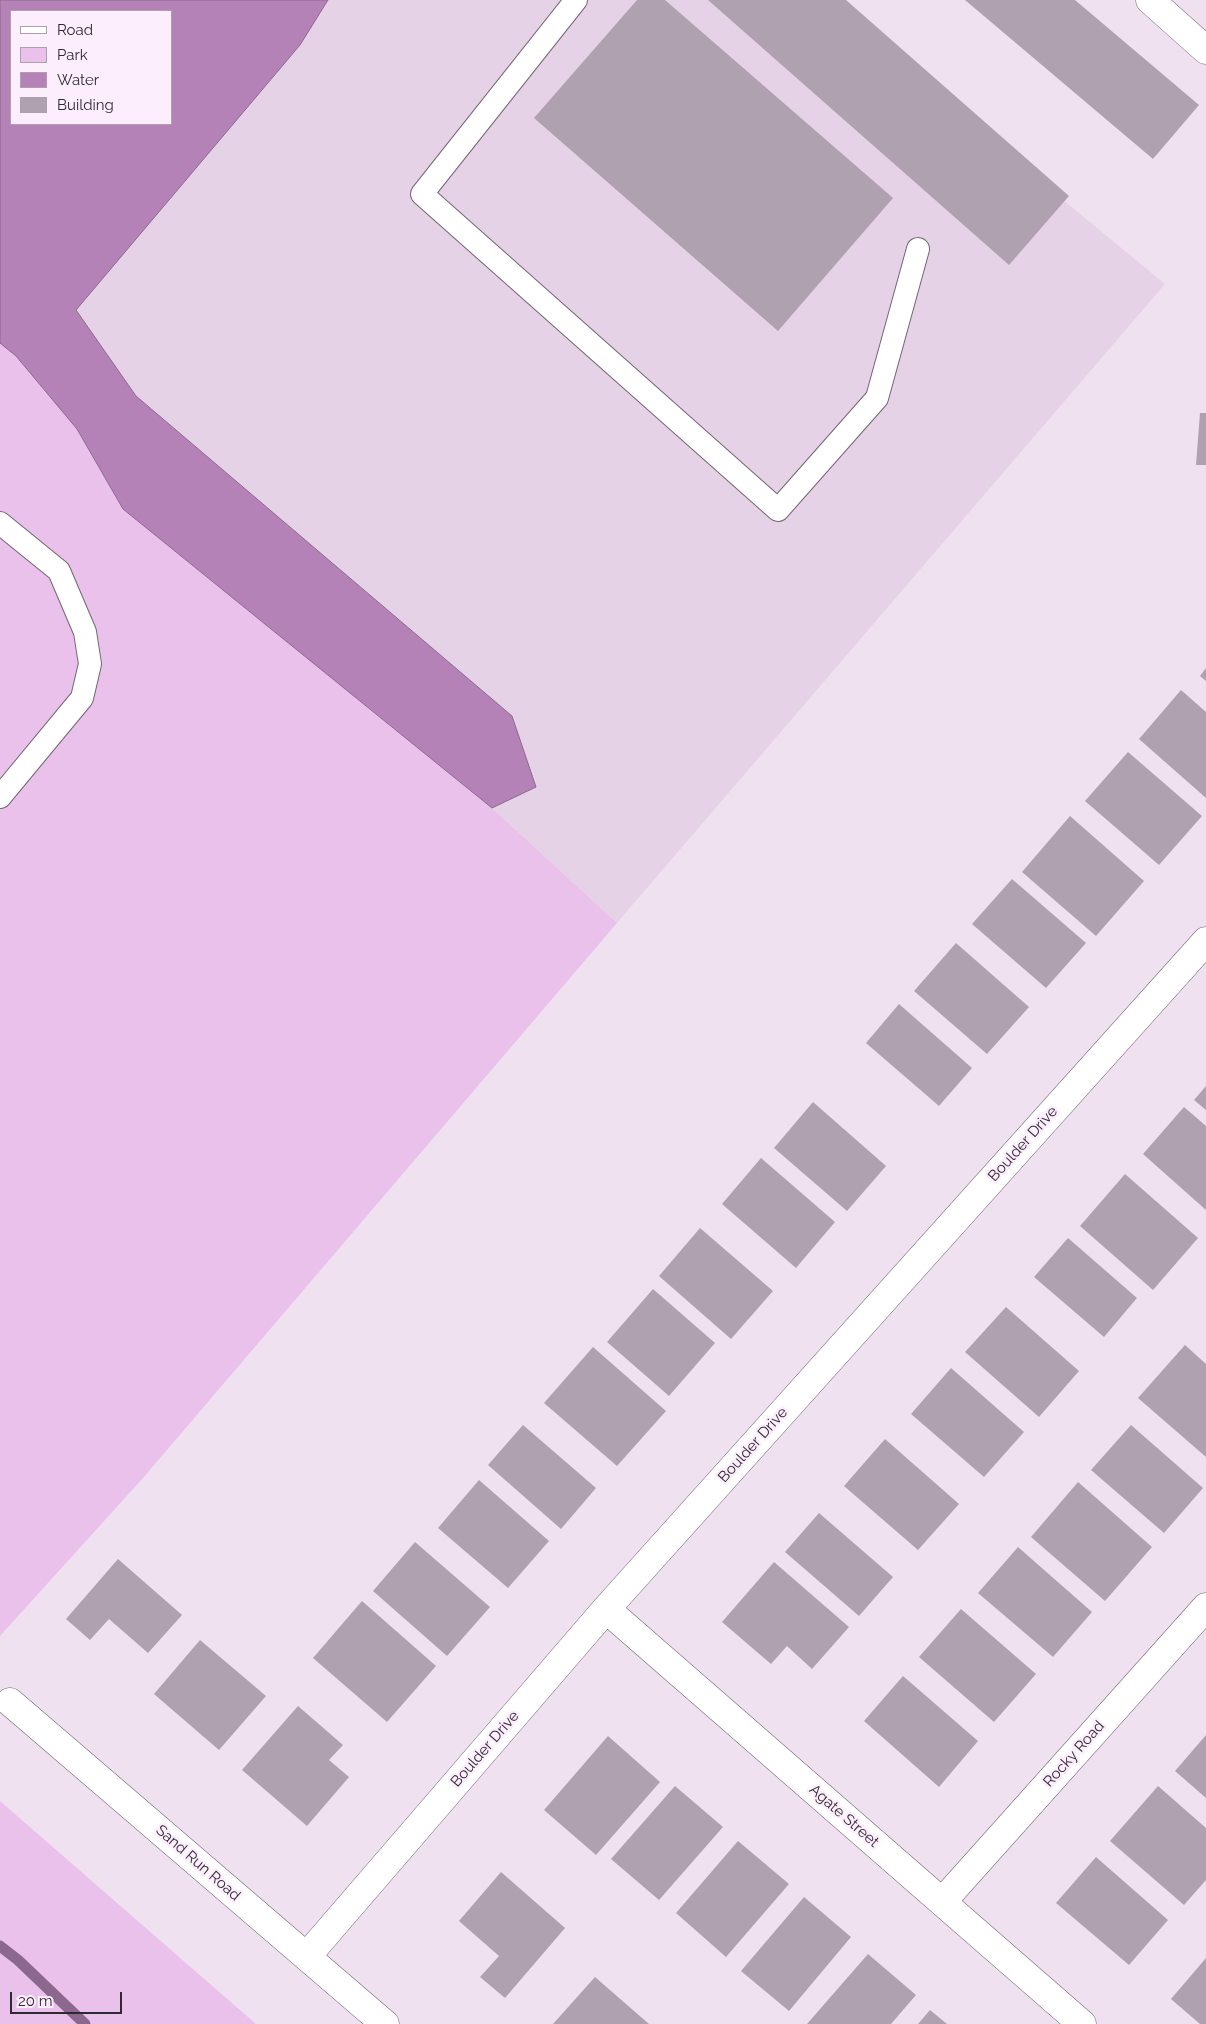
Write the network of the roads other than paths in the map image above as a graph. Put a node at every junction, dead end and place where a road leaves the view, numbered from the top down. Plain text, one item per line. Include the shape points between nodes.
1 (576, 0) edge
2 (1150, 0) edge
3 (1206, 50) edge
4 (918, 249) dead end
5 (0, 522) edge
6 (0, 797) edge
7 (1206, 941) edge
8 (1206, 1607) edge
9 (606, 1609) junction
10 (10, 1702) dead end
11 (942, 1902) junction
12 (307, 1956) junction
13 (385, 2024) edge
14 (1082, 2024) edge

1 - 4 lane via 422,194 778,510 877,398
2 - 3 street
5 - 6 lane via 59,571 85,632 90,664 82,698
7 - 9 street, Boulder Drive
8 - 11 street, Rocky Road
9 - 11 street, Agate Street
9 - 12 street, Boulder Drive
10 - 12 street, Sand Run Road
11 - 14 street, Agate Street
12 - 13 street, Sand Run Road

